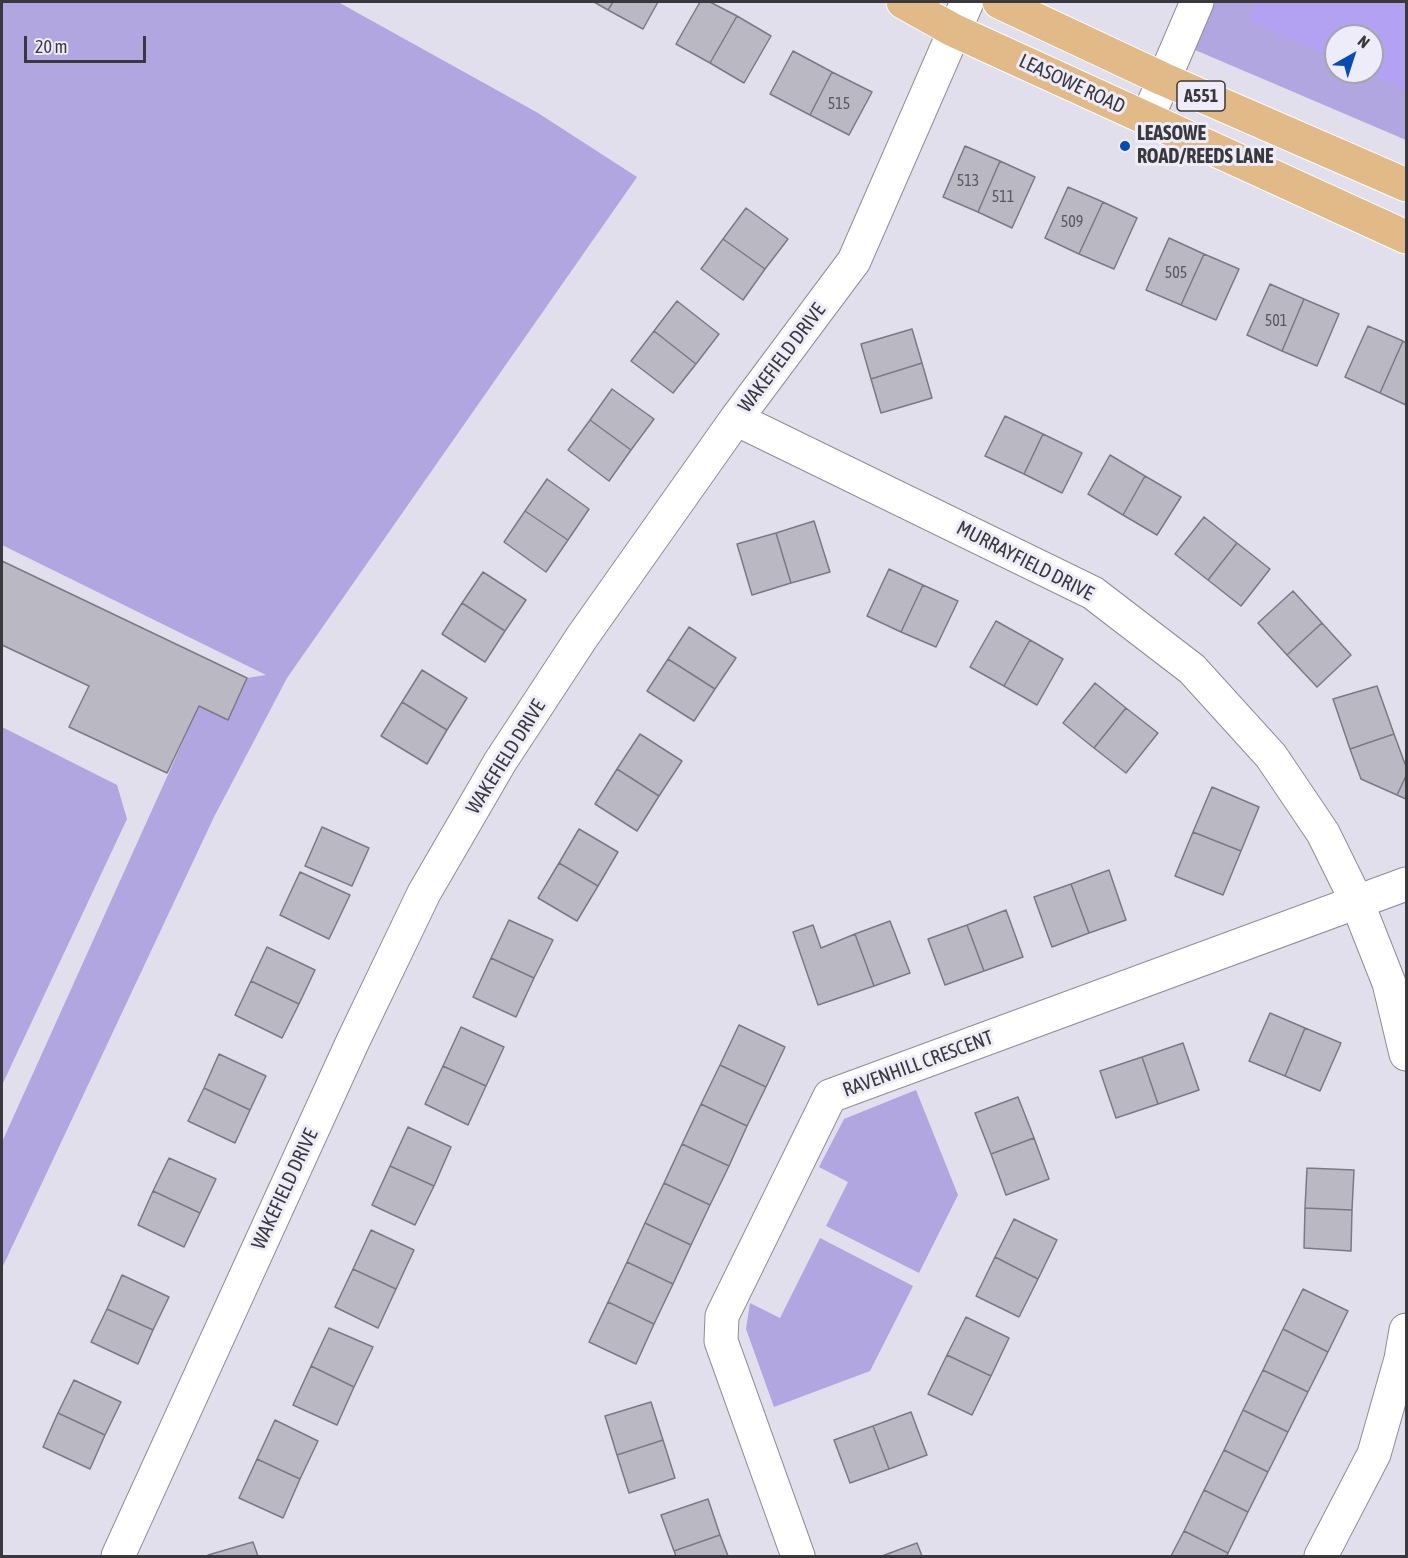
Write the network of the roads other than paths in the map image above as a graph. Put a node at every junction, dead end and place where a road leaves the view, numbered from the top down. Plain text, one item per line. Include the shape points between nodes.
1 (903, 2) edge
2 (999, 2) edge
3 (1197, 2) edge
4 (960, 16) edge
5 (1162, 79) junction
6 (1147, 118) junction
7 (1407, 185) edge
8 (1407, 237) edge
9 (736, 419) junction
10 (1407, 884) edge
11 (1357, 902) junction
12 (1407, 1054) edge
13 (1407, 1330) edge
14 (118, 1557) edge
15 (798, 1557) edge
16 (1321, 1557) edge

1 - 4 main road, LEASOWE ROAD / A551
2 - 5 main road, A551
3 - 5 street
4 - 6 main road, LEASOWE ROAD / A551
4 - 9 street, WAKEFIELD DRIVE via 854,261
5 - 6 street
5 - 7 main road, A551
6 - 8 main road, LEASOWE ROAD / A551
9 - 11 street, MURRAYFIELD DRIVE via 1093,593 1192,669 1271,756 1323,833
9 - 14 street, WAKEFIELD DRIVE via 582,637 500,762 424,893
10 - 11 street, RAVENHILL CRESCENT
11 - 12 street, MURRAYFIELD DRIVE via 1389,983
11 - 15 street, RAVENHILL CRESCENT via 830,1096 722,1316 721,1341
13 - 16 street via 1374,1454

